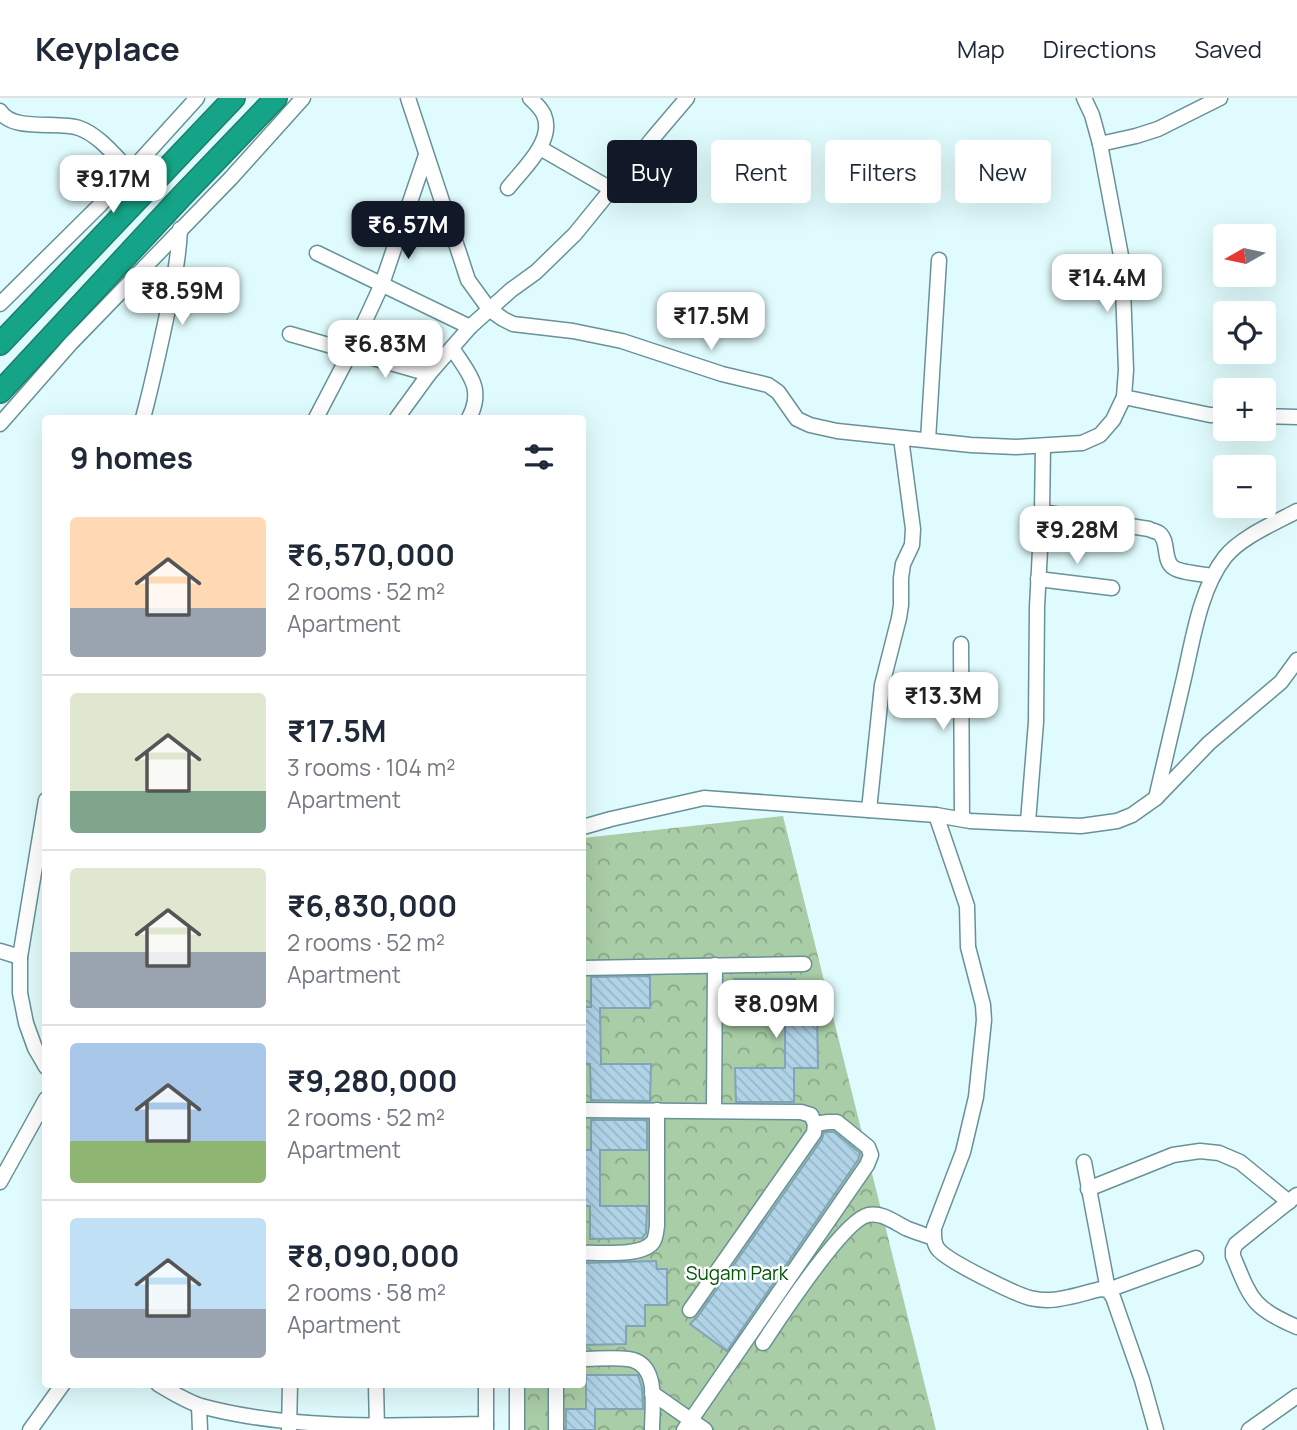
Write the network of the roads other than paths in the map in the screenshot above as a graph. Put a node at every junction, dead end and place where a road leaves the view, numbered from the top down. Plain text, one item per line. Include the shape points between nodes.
1 (197, 98) edge
2 (234, 98) edge
3 (276, 98) edge
4 (303, 98) edge
5 (408, 98) edge
6 (530, 98) edge
7 (687, 98) edge
8 (1084, 98) edge
9 (1220, 98) edge
10 (0, 111) edge
11 (652, 140) edge
12 (1100, 144) junction
13 (540, 148) junction
14 (426, 155) junction
15 (130, 171) junction
16 (607, 187) edge
17 (508, 188) dead end
18 (607, 194) edge
19 (180, 229) junction
20 (317, 253) dead end
21 (939, 260) dead end
22 (382, 284) junction
23 (0, 304) edge
24 (489, 309) junction
25 (470, 327) junction
26 (290, 334) dead end
27 (0, 344) edge
28 (452, 348) junction
29 (351, 351) junction
30 (429, 374) junction
31 (0, 392) edge
32 (1124, 397) junction
33 (144, 415) edge
34 (318, 415) edge
35 (399, 415) edge
36 (471, 415) edge
37 (1213, 415) edge
38 (1276, 416) edge
39 (1297, 416) edge
40 (0, 424) edge
41 (901, 438) junction
42 (928, 440) junction
43 (1043, 446) junction
44 (1297, 511) edge
45 (1042, 512) junction
46 (1213, 576) junction
47 (1038, 579) junction
48 (1112, 589) dead end
49 (961, 644) dead end
50 (1297, 660) edge
51 (1281, 682) junction
52 (1297, 686) edge
53 (1156, 799) junction
54 (869, 810) junction
55 (936, 815) junction
56 (962, 819) junction
57 (1028, 822) junction
58 (42, 824) edge
59 (586, 826) edge
60 (0, 951) edge
61 (20, 957) junction
62 (804, 964) dead end
63 (715, 965) junction
64 (586, 968) edge
65 (42, 1060) edge
66 (42, 1106) edge
67 (586, 1110) edge
68 (657, 1110) junction
69 (714, 1111) junction
70 (815, 1124) junction
71 (1084, 1162) dead end
72 (0, 1182) edge
73 (1088, 1189) junction
74 (1289, 1202) edge
75 (1297, 1215) edge
76 (933, 1238) junction
77 (586, 1253) edge
78 (1196, 1258) dead end
79 (1108, 1290) junction
80 (690, 1310) dead end
81 (1297, 1327) edge
82 (763, 1343) dead end
83 (586, 1359) edge
84 (60, 1388) edge
85 (165, 1388) edge
86 (290, 1388) edge
87 (376, 1388) edge
88 (486, 1388) edge
89 (517, 1388) edge
90 (556, 1388) edge
91 (652, 1392) junction
92 (1297, 1396) edge
93 (199, 1406) junction
94 (687, 1425) edge
95 (289, 1427) edge
96 (486, 1427) edge
97 (377, 1428) edge
98 (30, 1430) edge
99 (200, 1430) edge
100 (517, 1430) edge
101 (556, 1430) edge
102 (652, 1430) edge
103 (705, 1430) edge
104 (1156, 1430) edge
105 (1249, 1430) edge

1 - 15 street
2 - 27 highway
3 - 31 highway
4 - 19 street
5 - 14 street
6 - 13 street via 546,123
7 - 11 street
8 - 12 street
9 - 12 street via 1158,129
10 - 15 street via 12,122 78,127 93,135
12 - 32 street via 1122,261
13 - 16 street
13 - 17 street
14 - 22 street
14 - 24 street via 463,269
15 - 23 street
18 - 24 street via 575,234
19 - 33 street via 159,356
19 - 40 street
20 - 22 street
21 - 42 street
22 - 25 street
22 - 29 street
24 - 25 street
24 - 41 street via 513,324 622,341 768,385 797,419 810,425
25 - 28 street
26 - 29 street
28 - 30 street
28 - 36 street via 476,387
29 - 30 street
29 - 34 street
30 - 35 street
32 - 37 street
32 - 43 street via 1100,435 1082,443
38 - 39 street
41 - 42 street
41 - 54 street via 912,545 903,564 899,618 882,685
42 - 43 street
43 - 45 street
44 - 46 street via 1242,542 1226,555
45 - 46 street via 1149,529 1164,540 1175,569
45 - 47 street
46 - 53 street via 1190,648
47 - 48 street
47 - 57 street via 1036,722
49 - 56 street
50 - 51 street
51 - 52 street
51 - 53 street via 1209,743
53 - 57 street via 1117,821 1081,826
54 - 55 street
54 - 59 street via 704,798
55 - 56 street
55 - 76 street via 967,906 968,947 984,1020 976,1097 963,1152
56 - 57 street
58 - 61 street
60 - 61 street
61 - 65 street via 26,1023
62 - 63 street
63 - 64 street
63 - 69 street
66 - 72 street
67 - 68 street
68 - 69 street
68 - 77 street via 654,1240 634,1252
69 - 70 street via 801,1112 811,1115
70 - 80 street via 814,1133
70 - 94 street via 837,1122 868,1147 867,1165
71 - 73 street
73 - 74 street via 1173,1155 1200,1151 1240,1162
73 - 79 street
74 - 75 street
74 - 81 street via 1236,1244 1233,1256 1255,1302
76 - 79 street via 945,1256 1028,1298 1060,1299
76 - 82 street via 884,1216 869,1214 859,1219 797,1291
78 - 79 street
79 - 104 street via 1126,1330
83 - 91 street via 642,1363 650,1375
84 - 98 street
85 - 93 street
86 - 95 street
87 - 97 street
88 - 96 street
89 - 100 street
90 - 101 street
91 - 94 street
91 - 102 street
92 - 105 street
93 - 95 street
93 - 99 street
94 - 103 street
95 - 97 street
96 - 97 street

